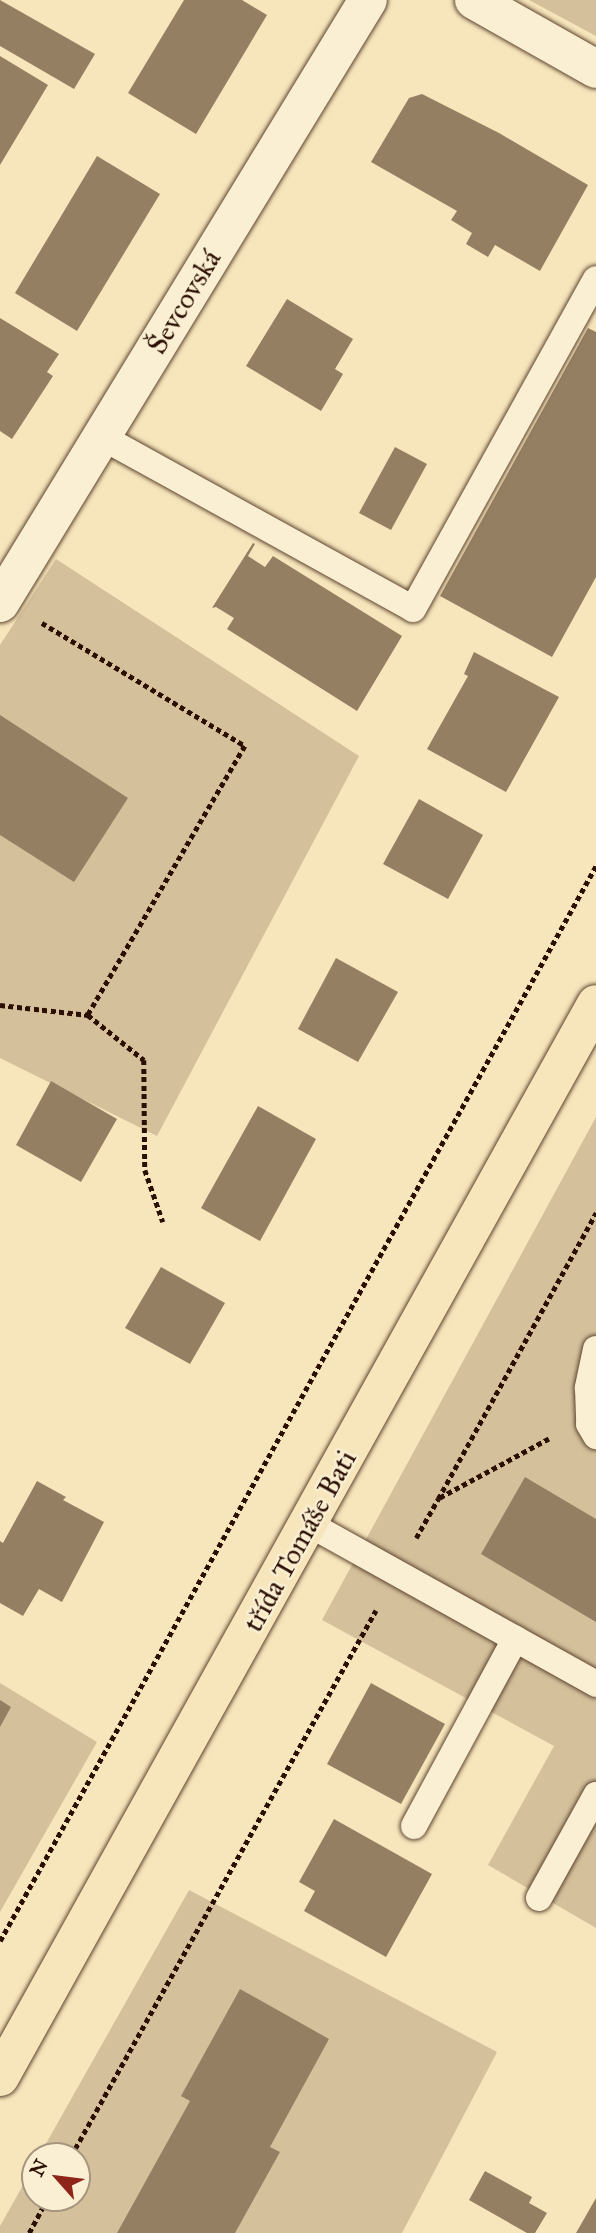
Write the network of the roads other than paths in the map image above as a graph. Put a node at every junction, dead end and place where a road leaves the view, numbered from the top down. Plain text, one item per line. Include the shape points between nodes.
1 (368, 0) edge
2 (474, 0) edge
3 (596, 69) edge
4 (596, 279) edge
5 (102, 437) junction
6 (1, 601) edge
7 (596, 1003) edge
8 (596, 1349) edge
9 (596, 1436) edge
10 (309, 1524) junction
11 (515, 1639) junction
12 (596, 1684) edge
13 (596, 1795) edge
14 (414, 1826) dead end
15 (539, 1898) dead end
16 (0, 2077) edge

1 - 5 street, Ševcovská
2 - 3 street
4 - 5 lane via 413,609
5 - 6 street, Ševcovská
7 - 10 main road, třída Tomáše Bati
8 - 9 lane via 588,1388 589,1424
10 - 11 lane
10 - 16 main road, třída Tomáše Bati
11 - 12 lane
11 - 14 lane
13 - 15 lane

